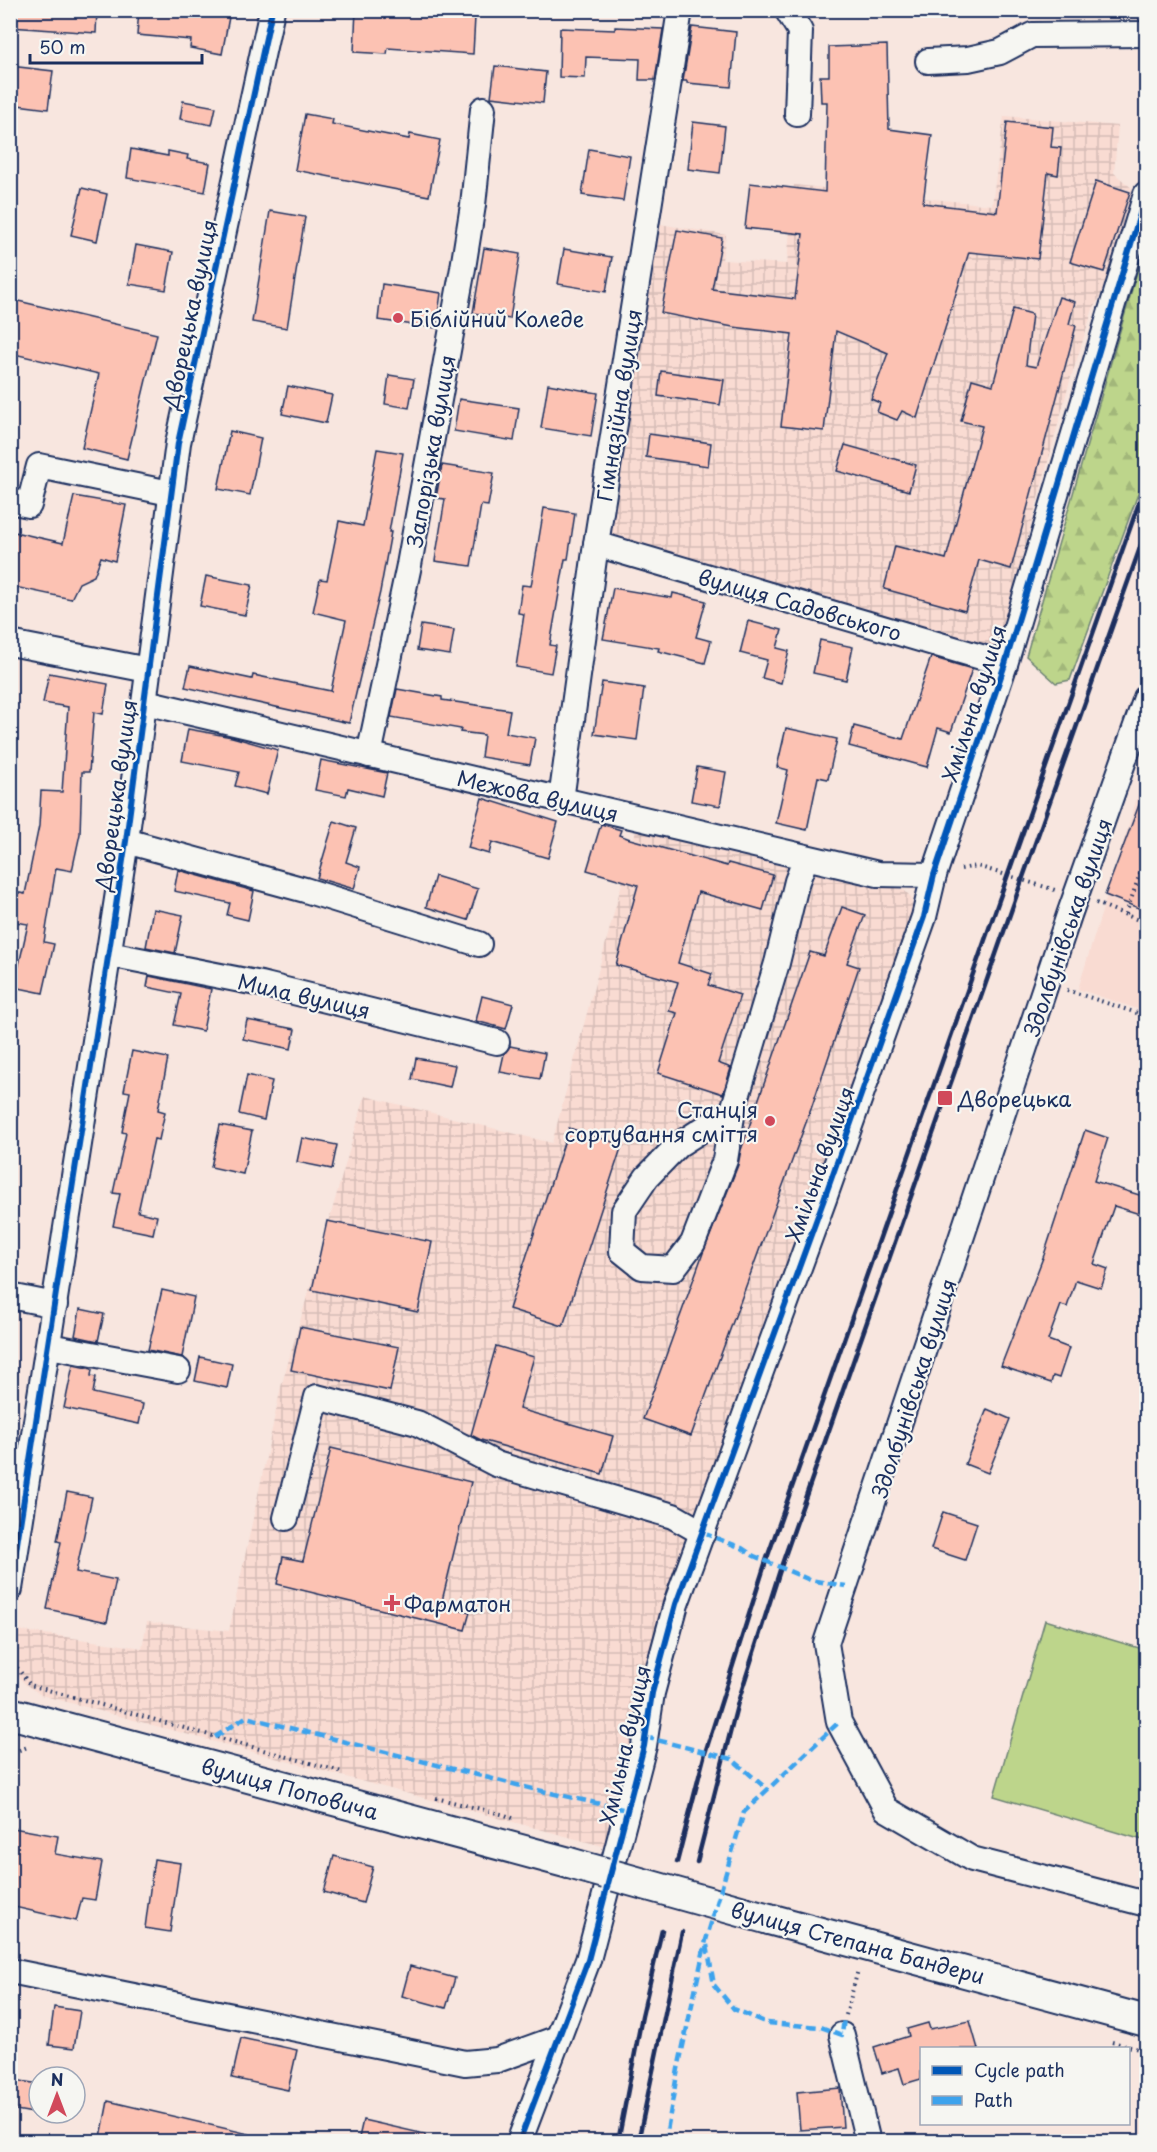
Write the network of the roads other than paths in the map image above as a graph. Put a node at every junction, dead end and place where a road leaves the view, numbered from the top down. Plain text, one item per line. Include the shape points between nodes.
1 (272, 10) edge
2 (680, 10) edge
3 (787, 10) edge
4 (1146, 34) edge
5 (928, 61) dead end
6 (483, 109) dead end
7 (797, 114) dead end
8 (1146, 194) edge
9 (170, 493) junction
10 (10, 501) edge
11 (596, 544) junction
12 (10, 643) edge
13 (1005, 664) junction
14 (148, 670) junction
15 (1146, 698) edge
16 (145, 702) junction
17 (1142, 722) edge
18 (369, 756) junction
19 (561, 800) junction
20 (126, 841) junction
21 (806, 858) junction
22 (934, 874) junction
23 (479, 944) dead end
24 (109, 954) junction
25 (497, 1042) dead end
26 (734, 1110) junction
27 (10, 1296) edge
28 (55, 1305) junction
29 (49, 1346) junction
30 (178, 1370) dead end
31 (286, 1518) dead end
32 (703, 1533) junction
33 (10, 1589) edge
34 (10, 1713) edge
35 (569, 1863) joint
36 (1146, 1904) edge
37 (10, 1971) edge
38 (1146, 2020) edge
39 (843, 2027) road end
40 (558, 2038) junction
41 (519, 2142) edge
42 (868, 2142) edge

1 - 9 street, Дворецька вулиця
2 - 11 street, Гімназійна вулиця
3 - 7 street via 800,31
4 - 5 street via 1032,35 1000,52
6 - 18 street, Запорізька вулиця via 463,268 409,565
8 - 13 street, Хмільна вулиця
9 - 10 street via 39,466 29,505
9 - 14 street, Дворецька вулиця
11 - 13 street, вулиця Садовського
11 - 19 street, Гімназійна вулиця
12 - 14 street
13 - 22 street, Хмільна вулиця
14 - 16 street, Дворецька вулиця
15 - 17 street, Здолбунівська вулиця
16 - 18 street, Межова вулиця
16 - 20 street, Дворецька вулиця
17 - 36 street, Здолбунівська вулиця via 1076,897 826,1644 839,1722 886,1809 972,1859
18 - 19 street, Межова вулиця
19 - 21 street, Межова вулиця
20 - 23 street via 305,890
20 - 24 street, Дворецька вулиця
21 - 22 street, Межова вулиця via 878,874
21 - 26 street
22 - 32 street, Хмільна вулиця via 924,917
24 - 25 street, Мила вулиця via 261,984
24 - 28 street, Дворецька вулиця
26 - 26 street via 678,1145 647,1177 624,1211 622,1251 642,1267 673,1269 693,1243 725,1160
27 - 28 street
28 - 29 street, Дворецька вулиця
29 - 30 street
29 - 33 street, Дворецька вулиця
31 - 32 street via 317,1397 417,1423 496,1464 673,1516
32 - 40 street, Хмільна вулиця via 676,1604 652,1693 644,1746 588,1960
34 - 35 main road, вулиця Поповича
35 - 38 main road, вулиця Степана Бандери, bridge
37 - 40 street via 465,2063 497,2060
39 - 42 street
40 - 41 street, Хмільна вулиця

